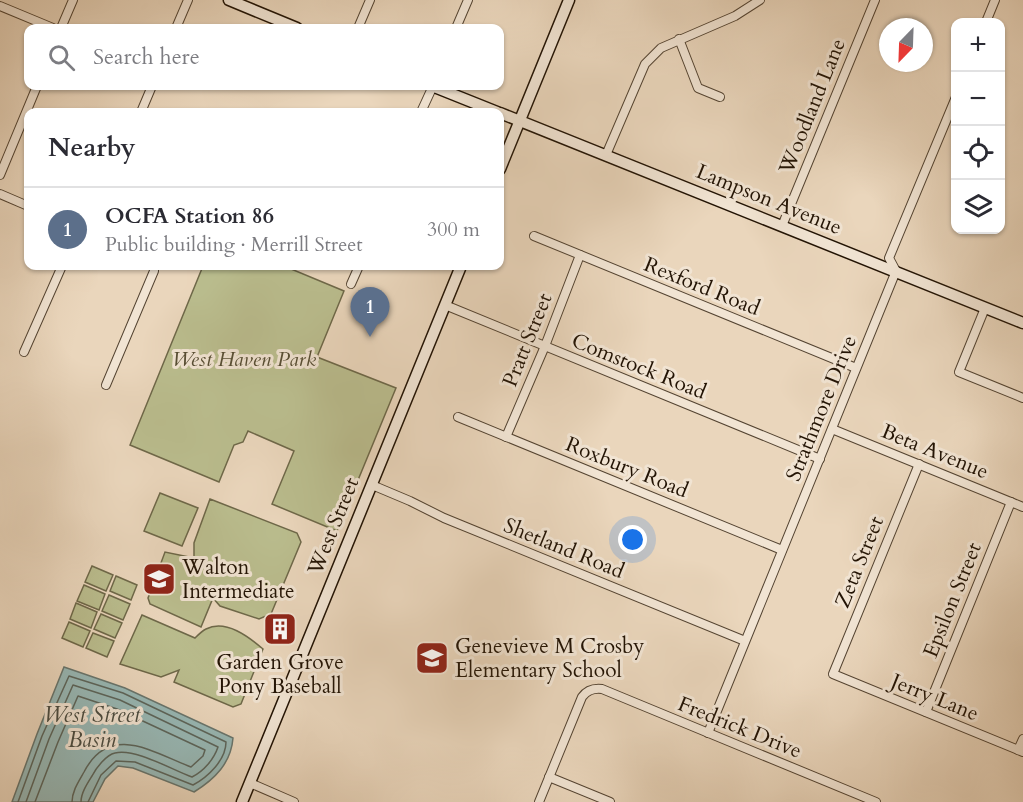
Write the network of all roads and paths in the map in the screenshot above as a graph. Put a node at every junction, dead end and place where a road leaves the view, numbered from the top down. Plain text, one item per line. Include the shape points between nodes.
1 (73, 0) edge
2 (188, 0) edge
3 (229, 0) edge
4 (370, 0) edge
5 (468, 0) edge
6 (569, 0) edge
7 (760, 0) edge
8 (875, 0) edge
9 (995, 0) edge
10 (0, 6) edge
11 (988, 18) edge
12 (43, 24) edge
13 (63, 24) edge
14 (178, 24) edge
15 (287, 24) edge
16 (360, 24) edge
17 (458, 24) edge
18 (679, 39) junction
19 (35, 90) edge
20 (150, 90) edge
21 (431, 90) edge
22 (443, 90) edge
23 (720, 97) dead end
24 (28, 108) edge
25 (143, 108) edge
26 (424, 108) edge
27 (486, 108) edge
28 (951, 109) edge
29 (504, 115) edge
30 (24, 117) edge
31 (519, 121) junction
32 (606, 155) junction
33 (504, 159) edge
34 (0, 175) edge
35 (0, 194) edge
36 (24, 204) edge
37 (782, 226) junction
38 (534, 236) dead end
39 (580, 255) junction
40 (60, 270) edge
41 (154, 270) edge
42 (357, 270) edge
43 (459, 270) edge
44 (896, 271) junction
45 (351, 284) dead end
46 (445, 305) junction
47 (985, 308) junction
48 (1023, 323) edge
49 (545, 346) junction
50 (24, 352) dead end
51 (856, 368) junction
52 (106, 385) dead end
53 (1023, 398) edge
54 (458, 417) dead end
55 (832, 429) junction
56 (506, 437) junction
57 (820, 459) junction
58 (919, 464) junction
59 (372, 485) junction
60 (1011, 502) junction
61 (1023, 507) edge
62 (782, 550) junction
63 (745, 641) junction
64 (833, 674) joint
65 (926, 712) junction
66 (708, 733) junction
67 (1023, 739) edge
68 (1021, 751) edge
69 (549, 777) junction
70 (250, 783) junction
71 (242, 802) edge
72 (294, 802) edge
73 (539, 802) edge
74 (610, 802) edge
75 (876, 802) edge

1 - 13 street
2 - 14 street
3 - 15 main road
4 - 16 street
5 - 17 street
6 - 31 main road
7 - 18 street via 735,16
8 - 37 street, Woodland Lane
9 - 11 street
10 - 12 street
18 - 23 street via 698,88
18 - 32 street via 661,48 645,64
19 - 24 street
20 - 25 street
21 - 26 street
22 - 27 main road, Lampson Avenue
28 - 44 street, Strathmore Drive via 889,258
29 - 31 main road, Lampson Avenue
30 - 34 street
31 - 32 main road, Lampson Avenue
31 - 33 main road
32 - 37 main road, Lampson Avenue
35 - 36 street
37 - 44 main road, Lampson Avenue
38 - 39 street, Rexford Road
39 - 49 street, Pratt Street
39 - 51 street, Rexford Road
40 - 50 street
41 - 52 street
42 - 45 street
43 - 46 main road, West Street
44 - 47 main road, Lampson Avenue
44 - 51 street, Strathmore Drive
46 - 49 street, Comstock Road
46 - 59 main road, West Street
47 - 48 main road, Lampson Avenue
47 - 53 street via 959,372
49 - 56 street, Pratt Street
49 - 57 street, Comstock Road
51 - 55 street, Strathmore Drive
54 - 56 street, Roxbury Road
55 - 57 street, Strathmore Drive
55 - 58 street, Beta Avenue
56 - 62 street, Roxbury Road
57 - 62 street, Strathmore Drive
58 - 60 street, Beta Avenue
58 - 64 street, Zeta Street
59 - 63 street, Shetland Road
59 - 70 main road, West Street
60 - 61 street, Beta Avenue
60 - 65 street, Epsilon Street
62 - 63 street, Strathmore Drive
63 - 66 street, Strathmore Drive
64 - 65 street, Jerry Lane
65 - 68 street, Jerry Lane
66 - 69 street, Fredrick Drive via 602,689 590,690 582,697
66 - 75 street, Fredrick Drive
67 - 68 street
69 - 73 street
69 - 74 street
70 - 71 main road, West Street
70 - 72 street

